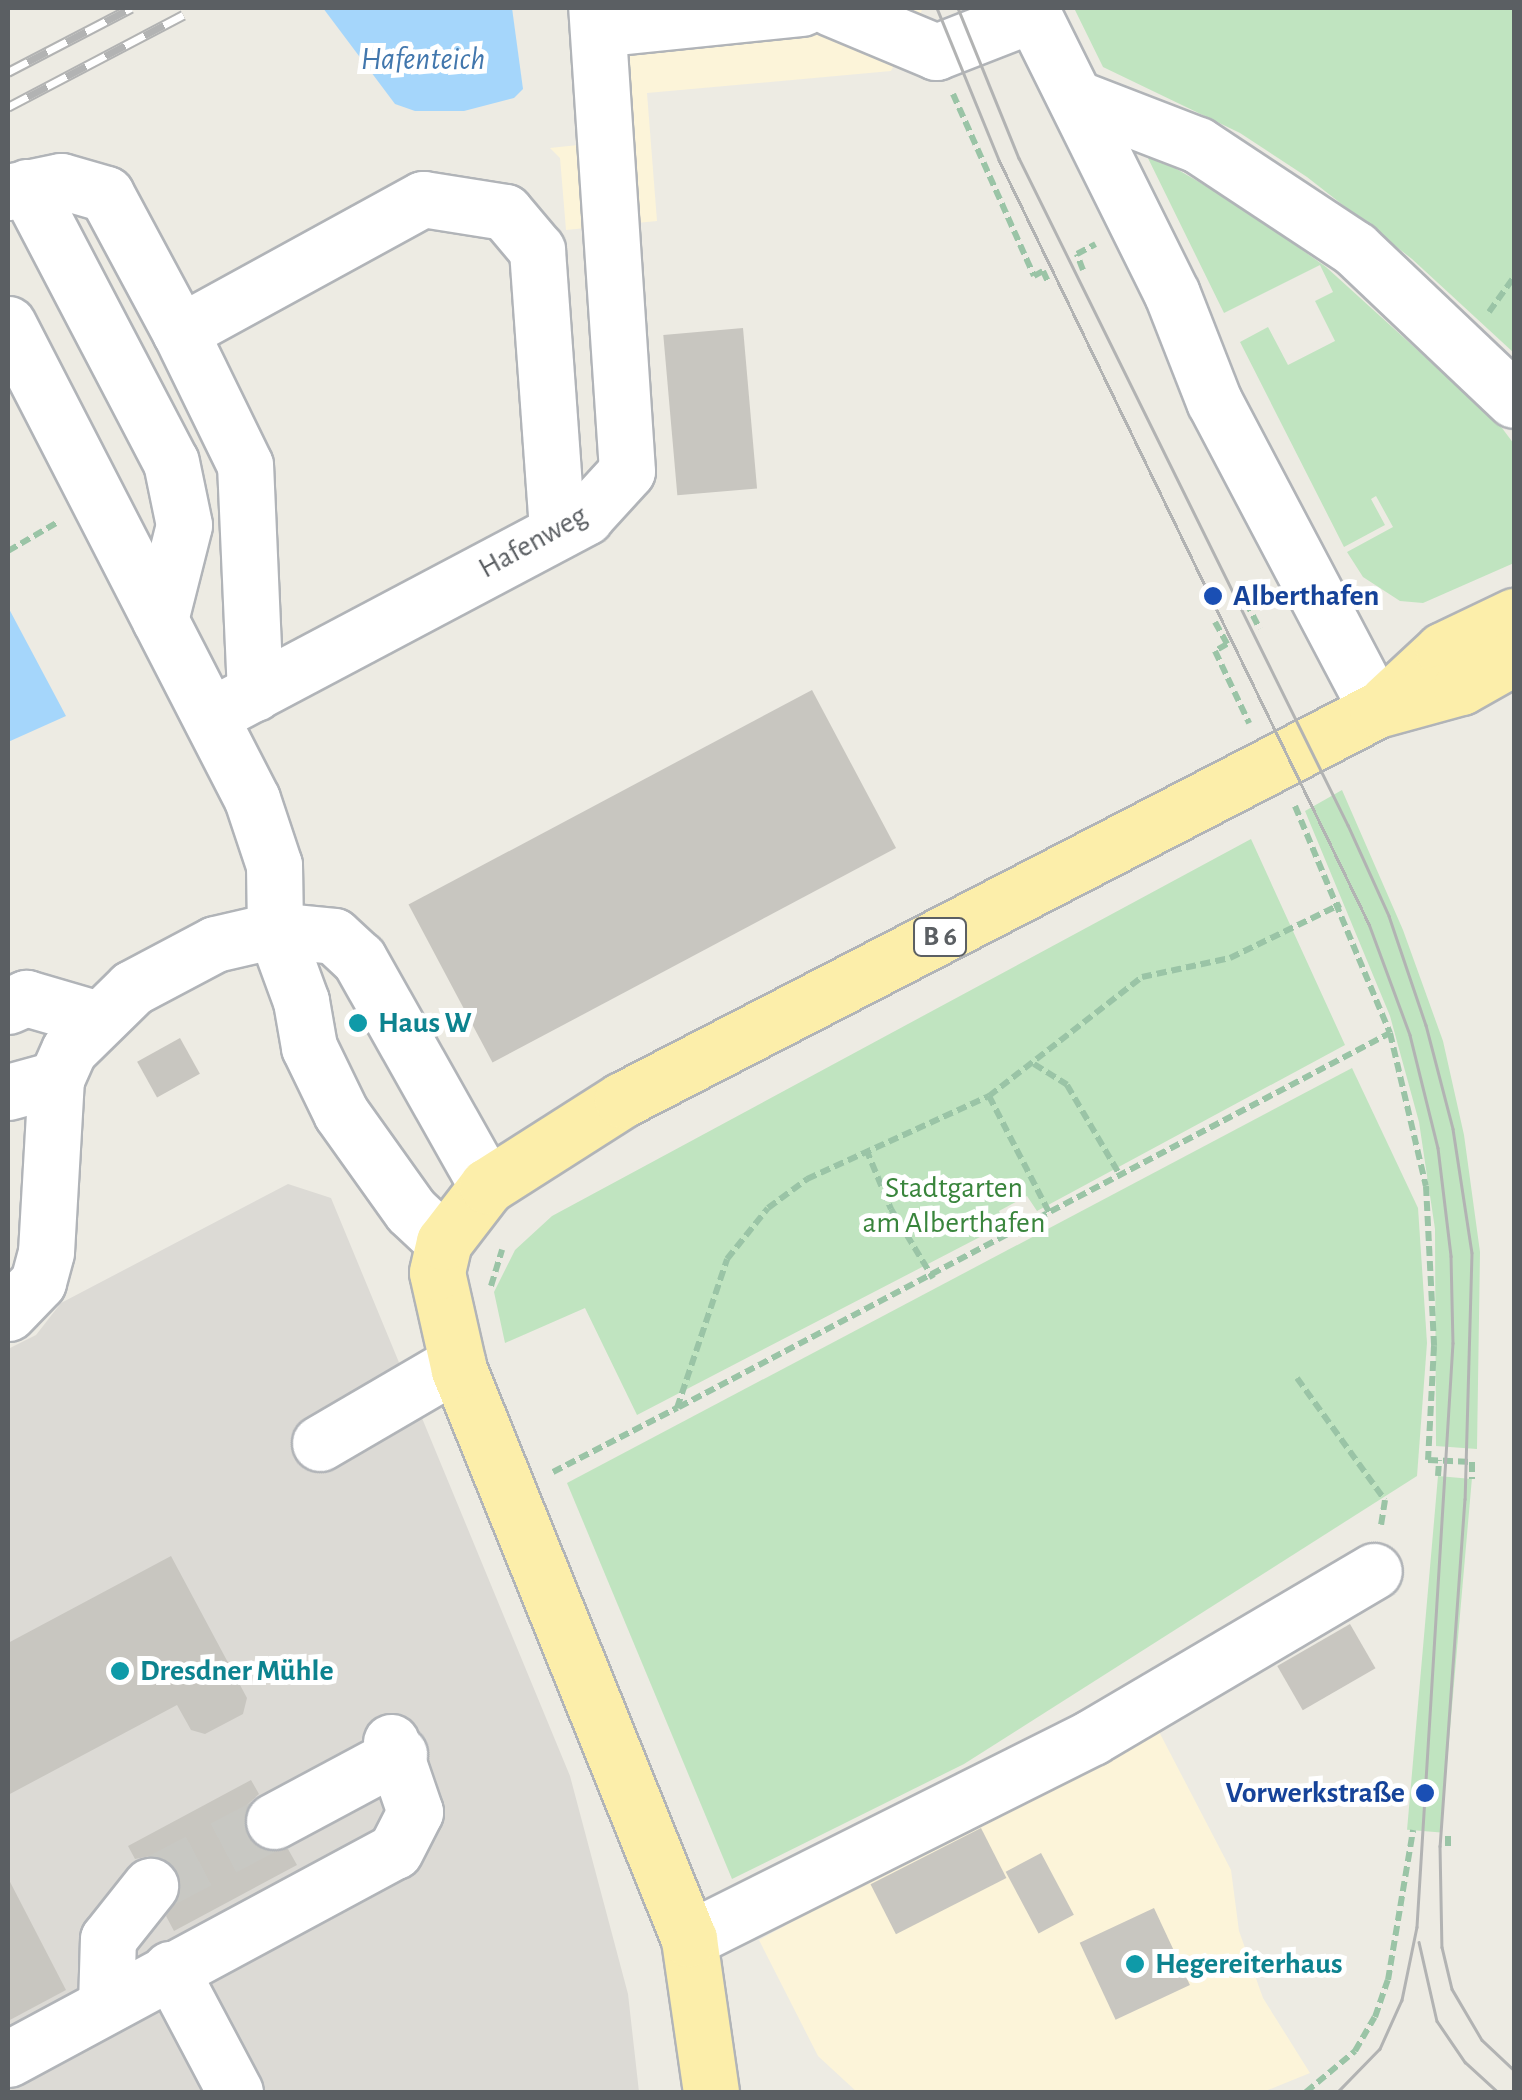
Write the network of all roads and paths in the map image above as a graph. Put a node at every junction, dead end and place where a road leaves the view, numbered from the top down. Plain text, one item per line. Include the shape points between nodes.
1 (802, 8) edge
2 (831, 8) edge
3 (1032, 11) edge
4 (597, 18) edge
5 (936, 52) junction
6 (1076, 98) junction
7 (17, 190) edge
8 (1076, 254) dead end
9 (1083, 270) dead end
10 (1049, 284) dead end
11 (8, 324) edge
12 (180, 332) junction
13 (1514, 400) edge
14 (48, 527) dead end
15 (556, 531) junction
16 (8, 551) edge
17 (1246, 602) dead end
18 (1514, 616) edge
19 (160, 620) junction
20 (1215, 622) dead end
21 (1260, 629) dead end
22 (1514, 657) edge
23 (232, 705) junction
24 (1377, 710) junction
25 (1258, 774) junction
26 (1340, 904) junction
27 (275, 930) junction
28 (8, 1006) edge
29 (96, 1018) junction
30 (1390, 1033) junction
31 (1034, 1064) junction
32 (32, 1086) edge
33 (989, 1096) junction
34 (866, 1150) junction
35 (1122, 1177) junction
36 (487, 1186) junction
37 (1050, 1214) junction
38 (444, 1242) junction
39 (504, 1245) dead end
40 (934, 1278) junction
41 (489, 1291) dead end
42 (8, 1313) edge
43 (457, 1363) junction
44 (1298, 1378) dead end
45 (677, 1408) junction
46 (320, 1444) dead end
47 (1439, 1460) junction
48 (1438, 1476) dead end
49 (1472, 1479) dead end
50 (507, 1495) junction
51 (1374, 1570) joint
52 (274, 1821) tunnel mouth
53 (1413, 1830) dead end
54 (1448, 1833) dead end
55 (1448, 1846) dead end
56 (150, 1886) tunnel mouth
57 (689, 1939) junction
58 (170, 1970) junction
59 (106, 2004) junction
60 (8, 2059) edge
61 (235, 2092) edge
62 (711, 2092) edge
63 (1306, 2092) edge

1 - 4 street
2 - 5 street
3 - 5 street
3 - 6 street
4 - 15 street, Hafenweg via 626,471 598,506
5 - 10 path via 1034,276 1043,271
6 - 13 street via 1198,145 1355,250
6 - 24 street via 1172,294 1214,402
7 - 12 street via 62,181 106,194
7 - 19 street via 172,462 184,525
8 - 9 path
11 - 19 street
12 - 15 street via 423,199 505,212 537,250
12 - 23 street via 245,465
14 - 16 path
15 - 23 street, Hafenweg
17 - 21 path
18 - 24 main road, B 6 via 1443,650
19 - 23 street
20 - 25 path via 1226,644 1214,651 1251,726 1236,734
22 - 24 main road, B 6 via 1461,686
23 - 27 street via 274,865
24 - 25 main road, B 6
25 - 26 path via 1278,810 1294,802
25 - 36 main road, B 6 via 622,1100
26 - 30 path
26 - 31 path via 1230,958 1142,977
27 - 29 street via 215,944 165,968
27 - 36 street via 334,936 359,959
27 - 38 street via 301,1001 309,1047 341,1112 412,1211
28 - 29 street via 26,998
29 - 32 street
30 - 35 path
30 - 47 path via 1426,1186 1434,1346 1428,1460
31 - 33 path
31 - 35 path via 1067,1084
32 - 42 street via 46,1252 38,1282
33 - 34 path
33 - 37 path
34 - 40 path via 891,1209
34 - 45 path via 768,1208 727,1259
35 - 37 path
36 - 38 main road, B 6
37 - 40 path
38 - 43 main road via 437,1272
39 - 41 path
40 - 45 path
43 - 46 street
43 - 50 main road
44 - 51 path via 1385,1500
45 - 50 path
47 - 48 path
47 - 49 path via 1472,1462
50 - 57 main road
51 - 57 street via 1092,1737
52 - 58 street via 395,1748 415,1812 395,1851
53 - 63 path via 1388,1980 1375,2017 1356,2050
54 - 55 path
56 - 59 street via 108,1939
57 - 62 main road
58 - 59 street
58 - 61 street
59 - 60 street

